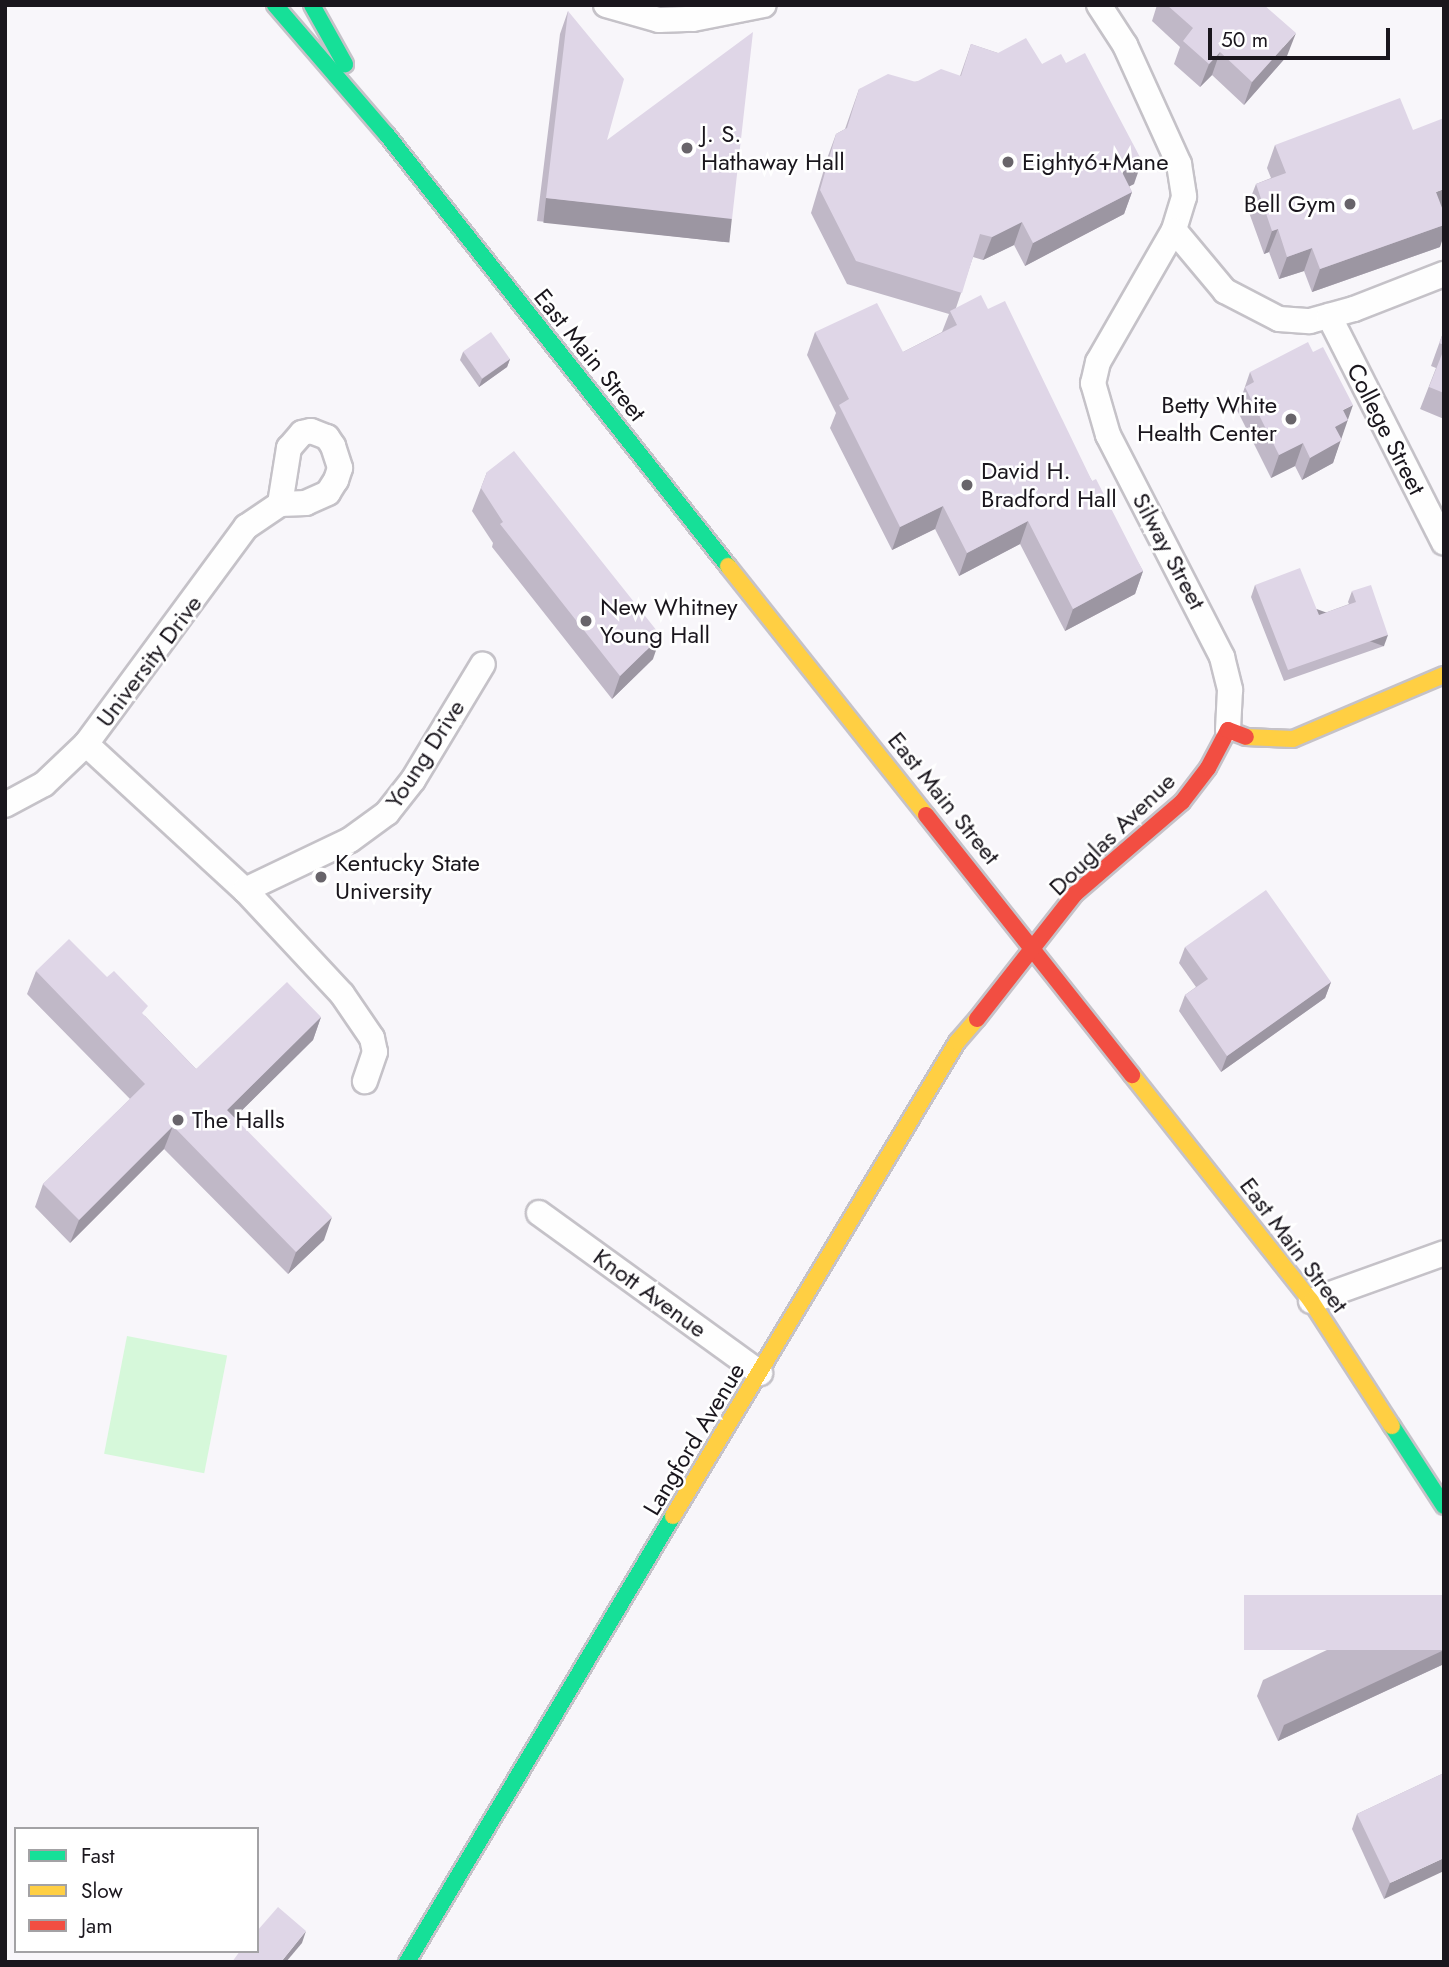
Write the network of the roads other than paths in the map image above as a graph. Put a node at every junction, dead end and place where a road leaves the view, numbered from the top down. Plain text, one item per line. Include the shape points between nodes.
1 (275, 5) edge
2 (312, 5) edge
3 (606, 5) edge
4 (764, 5) edge
5 (1099, 5) edge
6 (387, 135) junction
7 (1174, 230) junction
8 (1444, 274) edge
9 (1329, 316) junction
10 (280, 504) dead end
11 (1444, 543) edge
12 (482, 664) dead end
13 (1444, 675) edge
14 (1228, 730) junction
15 (86, 744) junction
16 (5, 805) edge
17 (245, 890) junction
18 (1035, 950) junction
19 (365, 1081) dead end
20 (539, 1213) dead end
21 (1444, 1253) edge
22 (1311, 1301) junction
23 (760, 1373) junction
24 (1444, 1506) edge
25 (407, 1962) edge

1 - 6 main road, East Main Street
2 - 6 main road, East Main Street
3 - 4 street via 660,20
5 - 7 street via 1125,45 1179,164 1184,197
6 - 18 main road, East Main Street
7 - 9 street via 1225,291 1250,308 1279,319
7 - 14 street, Silway Street via 1098,362 1093,383 1108,435 1222,657 1230,690
8 - 9 street
9 - 11 street, College Street
10 - 15 street, University Drive via 246,527
12 - 17 street, Young Drive via 413,780 387,813 350,840
13 - 14 main road via 1293,739 1249,738
14 - 18 main road, Douglas Avenue via 1208,768 1182,802 1075,894
15 - 16 street, University Drive via 44,783
15 - 17 street
17 - 19 street via 361,1019 375,1052
18 - 22 main road, East Main Street
18 - 23 main road, Langford Avenue via 957,1042
20 - 23 street, Knott Avenue
21 - 22 street
22 - 24 main road, East Main Street
23 - 25 main road, Langford Avenue

